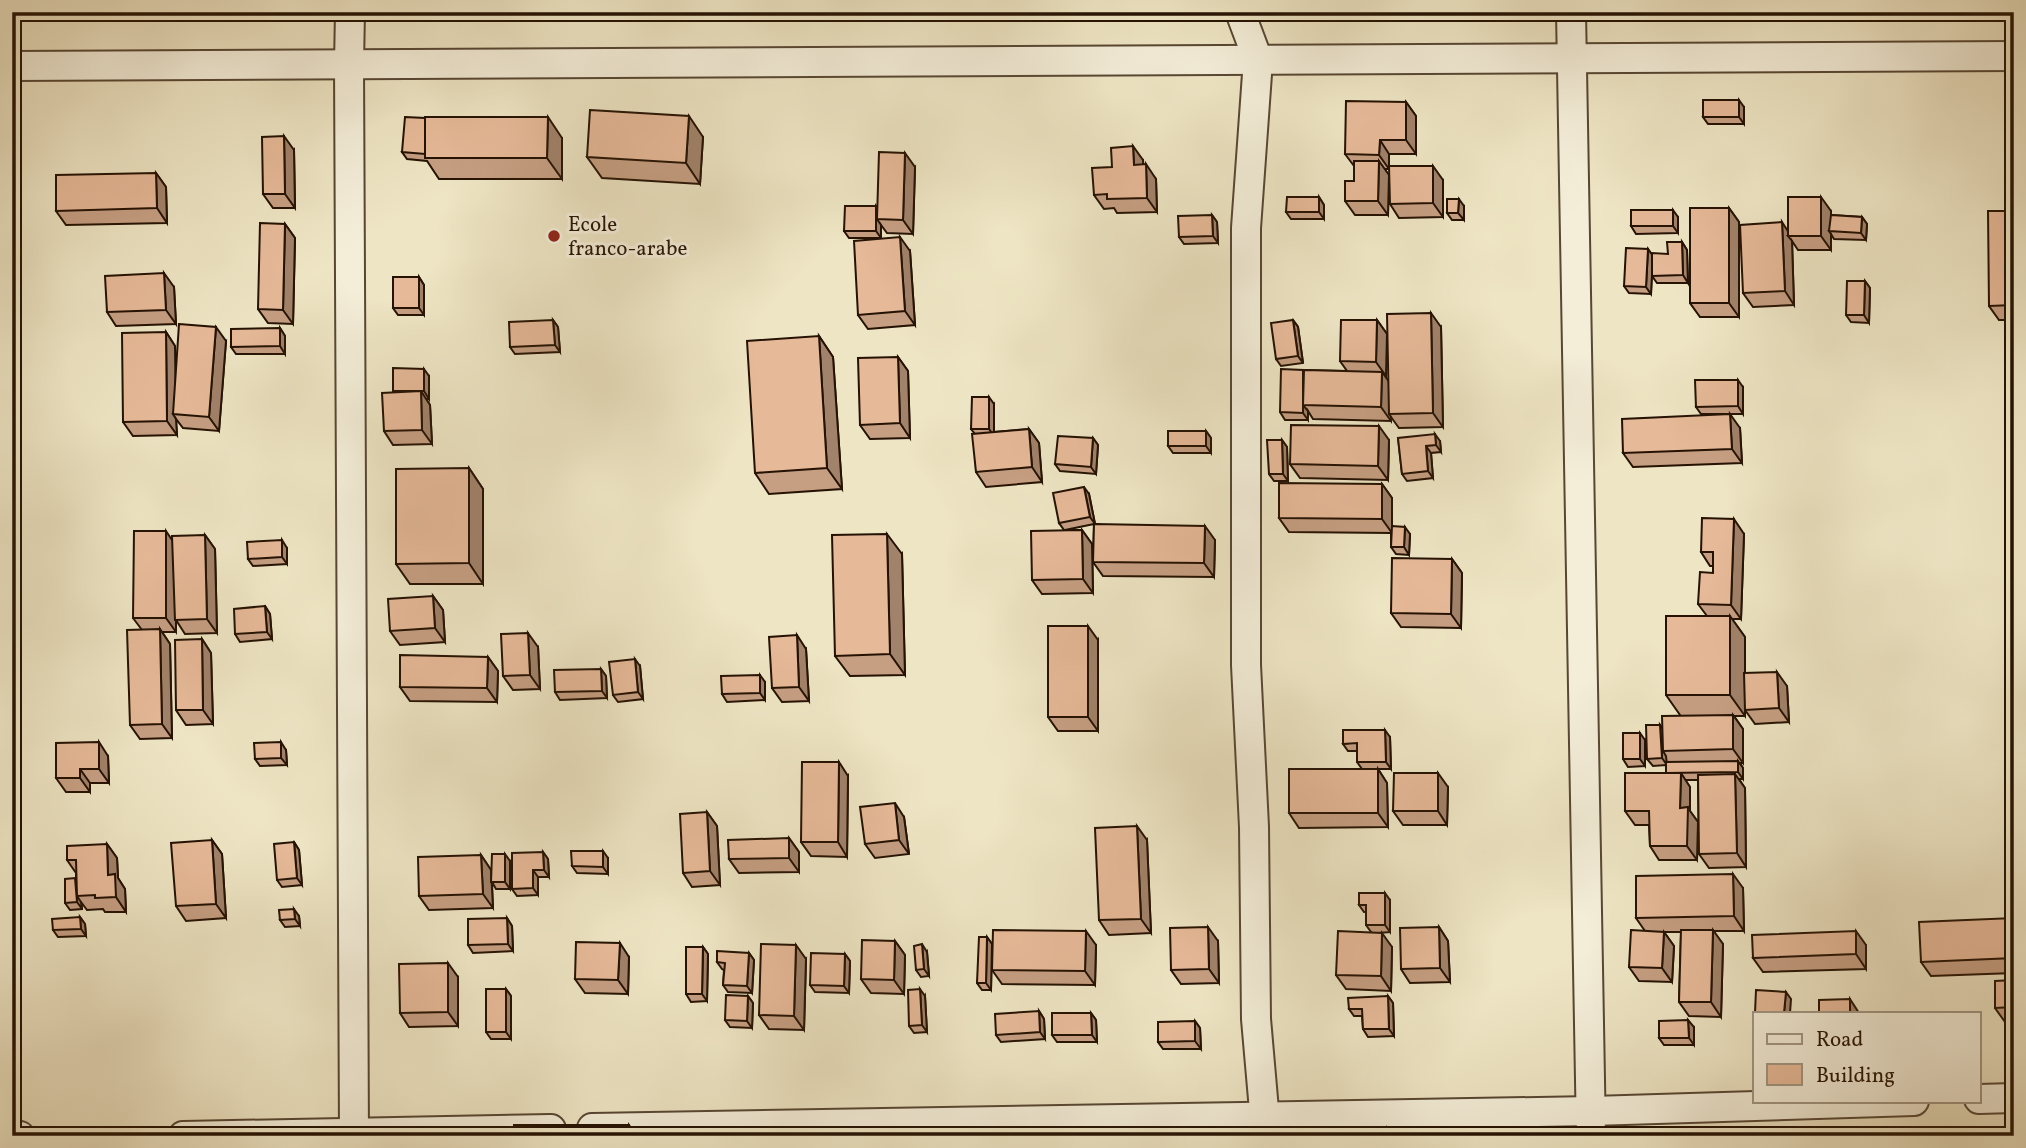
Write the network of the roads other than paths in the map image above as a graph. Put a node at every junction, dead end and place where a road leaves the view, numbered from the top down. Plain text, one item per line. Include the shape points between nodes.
1 (350, 12) edge
2 (1240, 12) edge
3 (1571, 12) edge
4 (2014, 56) edge
5 (1571, 58) junction
6 (1258, 60) junction
7 (349, 64) junction
8 (12, 66) edge
9 (2014, 1098) edge
10 (1980, 1099) edge
11 (1899, 1102) edge
12 (1591, 1123) edge
13 (1265, 1126) edge
14 (679, 1131) edge
15 (354, 1134) edge
16 (234, 1135) edge
17 (12, 1136) edge
18 (20, 1136) edge
19 (183, 1136) edge

1 - 7 street
2 - 6 street
3 - 5 street
4 - 5 street
5 - 6 street
5 - 12 street
6 - 7 street
6 - 13 street via 1246,228 1246,665 1256,1019
7 - 8 street
7 - 15 street
9 - 10 street
11 - 12 street
12 - 13 street
13 - 14 street
14 - 15 street
15 - 16 street
16 - 19 street
17 - 18 street

